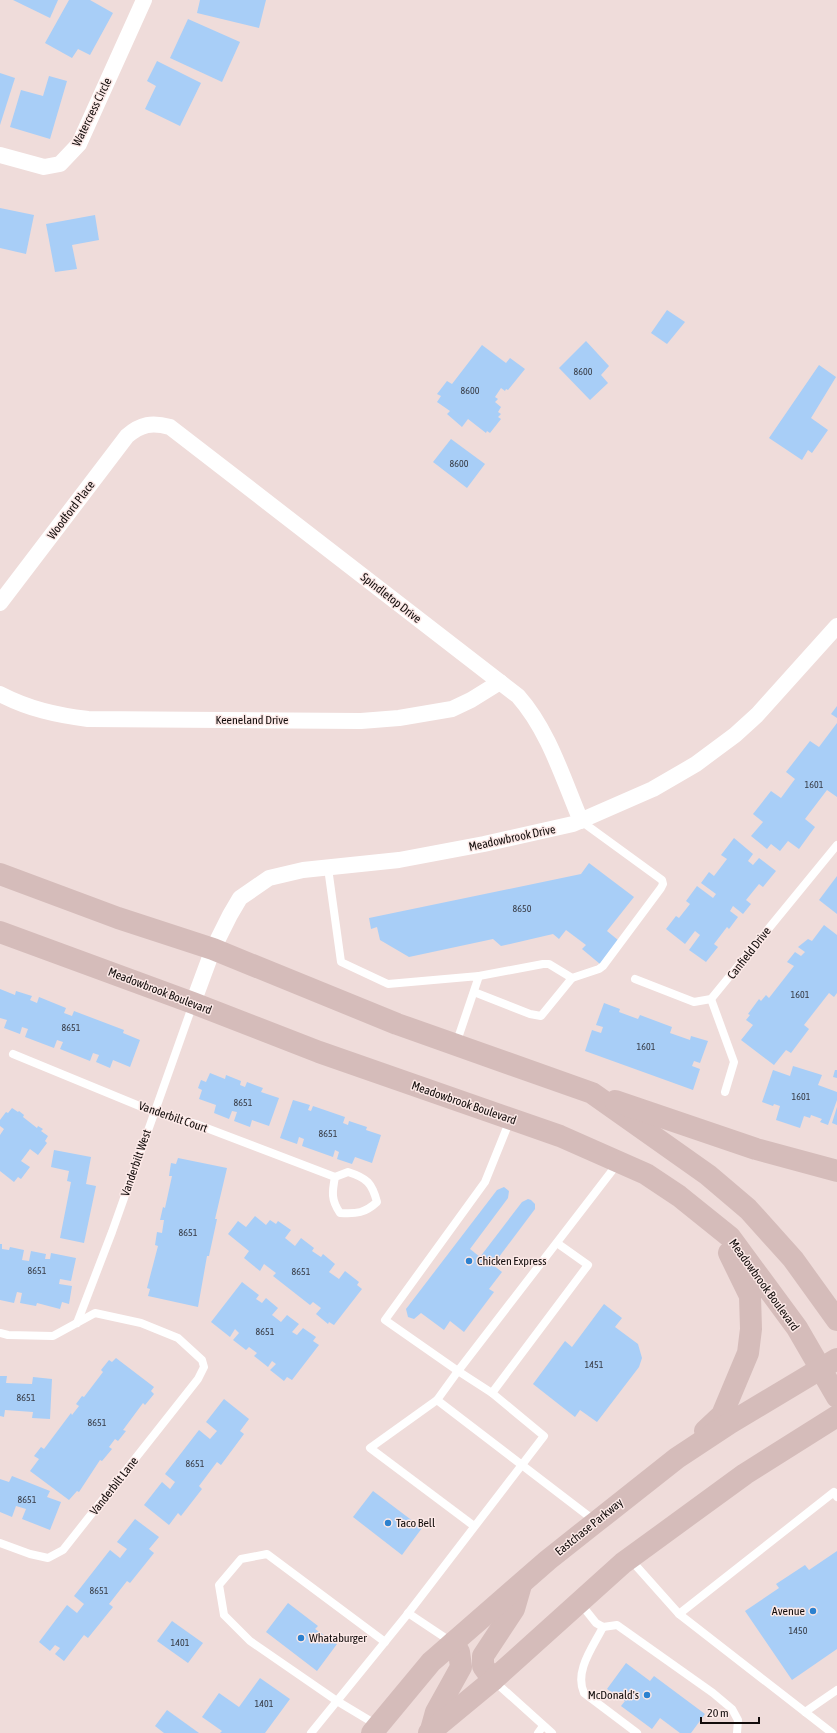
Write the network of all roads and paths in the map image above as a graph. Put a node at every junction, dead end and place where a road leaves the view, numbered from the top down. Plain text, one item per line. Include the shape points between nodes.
1 (144, 0) edge
2 (0, 155) edge
3 (147, 424) joint
4 (0, 603) edge
5 (837, 626) edge
6 (500, 682) junction
7 (0, 694) edge
8 (581, 821) junction
9 (837, 845) edge
10 (328, 868) junction
11 (0, 874) edge
12 (0, 932) edge
13 (213, 949) junction
14 (479, 976) junction
15 (572, 978) junction
16 (635, 979) dead end
17 (474, 992) junction
18 (711, 999) junction
19 (194, 1003) junction
20 (456, 1045) junction
21 (13, 1054) dead end
22 (725, 1092) dead end
23 (592, 1093) junction
24 (154, 1112) junction
25 (510, 1119) junction
26 (619, 1162) junction
27 (837, 1171) edge
28 (335, 1177) junction
29 (716, 1225) junction
30 (557, 1242) junction
31 (837, 1320) edge
32 (77, 1323) junction
33 (0, 1333) edge
34 (828, 1364) edge
35 (458, 1372) junction
36 (492, 1393) junction
37 (837, 1397) edge
38 (437, 1400) junction
39 (837, 1416) edge
40 (677, 1458) junction
41 (520, 1464) junction
42 (837, 1497) edge
43 (596, 1522) junction
44 (474, 1526) junction
45 (0, 1543) edge
46 (629, 1558) junction
47 (522, 1583) junction
48 (579, 1602) junction
49 (408, 1613) junction
50 (679, 1614) junction
51 (603, 1628) junction
52 (385, 1642) junction
53 (453, 1643) junction
54 (493, 1680) junction
55 (837, 1690) edge
56 (337, 1701) junction
57 (805, 1712) junction
58 (375, 1729) edge
59 (540, 1730) edge
60 (837, 1731) edge
61 (430, 1732) edge
62 (311, 1733) edge
63 (552, 1733) edge
64 (638, 1733) edge
65 (737, 1733) edge
66 (832, 1733) edge

1 - 2 street, Watercress Circle via 79,144 60,164 44,167
3 - 4 street, Woodford Place via 127,436
3 - 6 street, Spindletop Drive via 170,427
5 - 8 street, Meadowbrook Drive via 736,735 696,764 652,789
6 - 7 street, Keeneland Drive via 471,700 452,708 428,714 362,721 88,719 59,716 34,709
6 - 8 street, Spindletop Drive via 531,710
8 - 10 street, Meadowbrook Drive via 484,844 399,860
8 - 15 lane via 662,880 663,884 603,966
9 - 18 lane, Canfield Drive
10 - 13 street, Meadowbrook Drive via 303,870 269,878 240,898
10 - 14 lane via 341,962 388,984
11 - 13 main road via 118,918
12 - 19 main road, Meadowbrook Boulevard
13 - 19 street, Meadowbrook Drive
13 - 20 main road via 397,1024
14 - 15 lane via 549,964
14 - 17 lane
15 - 17 lane via 541,1016
16 - 18 lane via 694,1002
17 - 20 lane
18 - 22 lane via 734,1062
19 - 24 lane, Vanderbilt West
19 - 25 main road, Meadowbrook Boulevard via 319,1052
20 - 23 main road
21 - 24 lane, Vanderbilt Court
23 - 27 main road via 756,1148
23 - 31 main road via 708,1175 748,1209 793,1259
24 - 28 lane, Vanderbilt Court via 196,1124
24 - 32 lane, Vanderbilt West
25 - 26 main road, Meadowbrook Boulevard via 560,1136
25 - 35 lane via 485,1182 386,1320
26 - 29 main road, Meadowbrook Boulevard via 646,1174
26 - 30 lane
28 - 28 lane via 334,1204 340,1213 354,1214 368,1210 377,1202 373,1186 361,1176 348,1172
29 - 34 main road, Meadowbrook Boulevard via 730,1237 797,1328
29 - 40 main road via 750,1296 751,1329 748,1353 722,1415
30 - 35 lane
30 - 36 lane via 588,1265
32 - 33 lane via 54,1336 8,1336
32 - 45 lane, Vanderbilt Lane via 95,1313 141,1323 178,1338 202,1360 204,1367 198,1379 63,1550 48,1558
34 - 37 main road, Meadowbrook Boulevard
34 - 40 main road, Eastchase Parkway
35 - 36 lane
35 - 38 lane
36 - 41 lane via 544,1436
38 - 41 lane
38 - 44 lane via 370,1448
39 - 46 main road via 746,1474
40 - 43 main road, Eastchase Parkway
41 - 43 lane
41 - 44 lane
42 - 50 lane via 834,1492
43 - 47 main road, Eastchase Parkway
44 - 49 lane
46 - 48 main road
46 - 50 lane
47 - 53 main road, Eastchase Parkway
47 - 54 main road via 514,1609 483,1656 483,1666
48 - 51 lane
48 - 54 main road
49 - 52 lane
49 - 53 lane
50 - 57 lane
51 - 64 lane via 584,1665 580,1685 584,1693
51 - 65 lane via 617,1625 732,1709 738,1720
52 - 56 lane
52 - 56 lane via 267,1554 241,1559 219,1585 224,1615 250,1641
53 - 58 main road, Eastchase Parkway via 431,1662
53 - 61 main road via 459,1652 461,1667 436,1712
54 - 59 lane
54 - 61 main road
55 - 57 lane
56 - 58 lane
56 - 62 lane
57 - 66 lane
59 - 63 lane
60 - 66 lane

